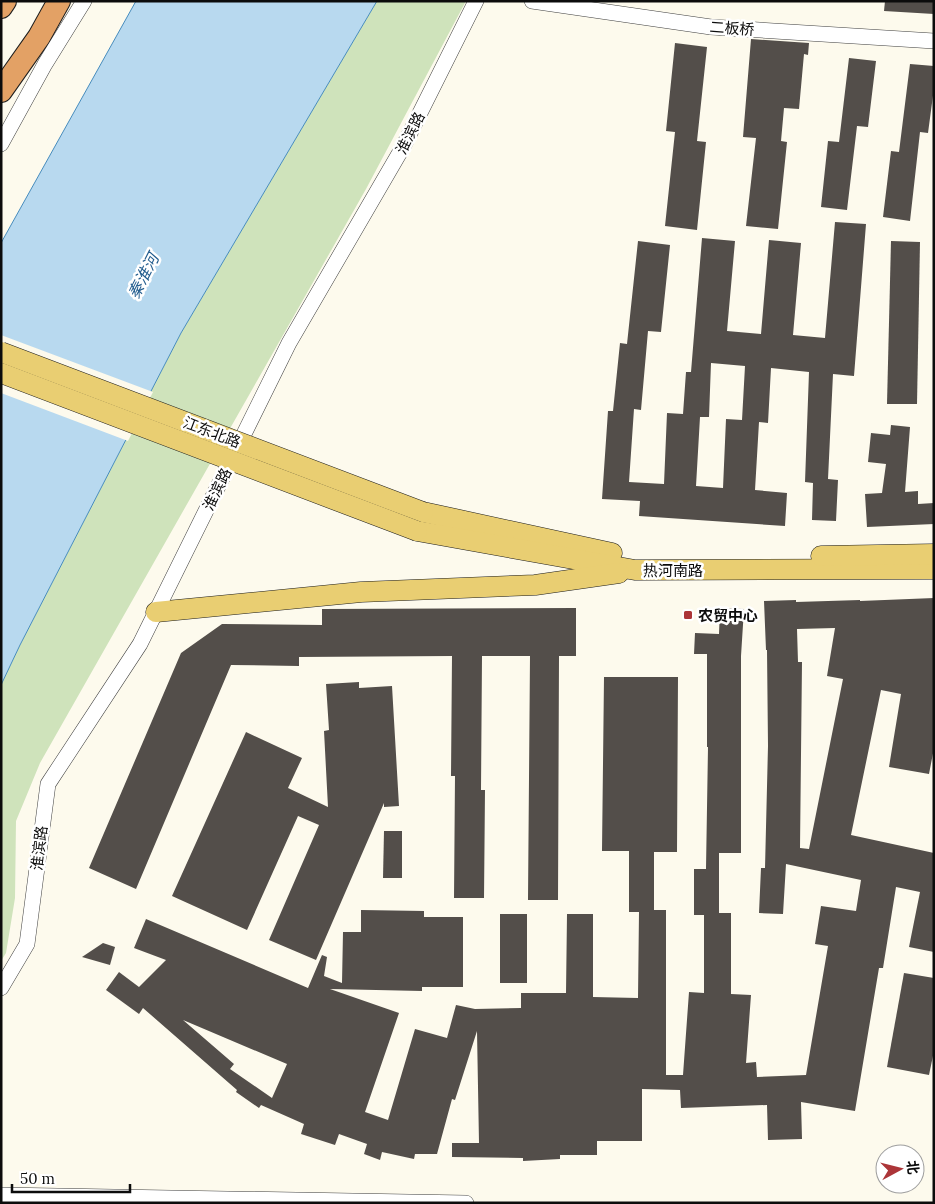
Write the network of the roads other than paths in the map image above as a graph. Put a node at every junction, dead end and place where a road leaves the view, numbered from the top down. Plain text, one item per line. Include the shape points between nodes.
1 (5, 1) edge
2 (60, 1) edge
3 (84, 1) edge
4 (476, 1) edge
5 (532, 1) edge
6 (1, 7) edge
7 (934, 41) edge
8 (1, 91) edge
9 (1, 144) edge
10 (1, 352) edge
11 (1, 373) edge
12 (423, 512) joint
13 (416, 531) joint
14 (934, 554) edge
15 (934, 569) edge
16 (635, 570) junction
17 (156, 612) junction
18 (1, 988) edge
19 (1, 1195) edge
20 (466, 1203) edge

1 - 6 highway
2 - 8 highway
3 - 9 street
4 - 17 street, 淮滨路 via 403,147 289,343
5 - 7 street, 二板桥 via 711,27
10 - 12 main road, 江东北路, bridge
11 - 13 main road, 江东北路, bridge
12 - 14 main road, 热河南路 via 635,558
13 - 16 main road, 热河南路
15 - 16 main road, 热河南路
16 - 17 main road via 535,585 361,592
17 - 18 street, 淮滨路 via 140,644 48,784 27,944
19 - 20 street

